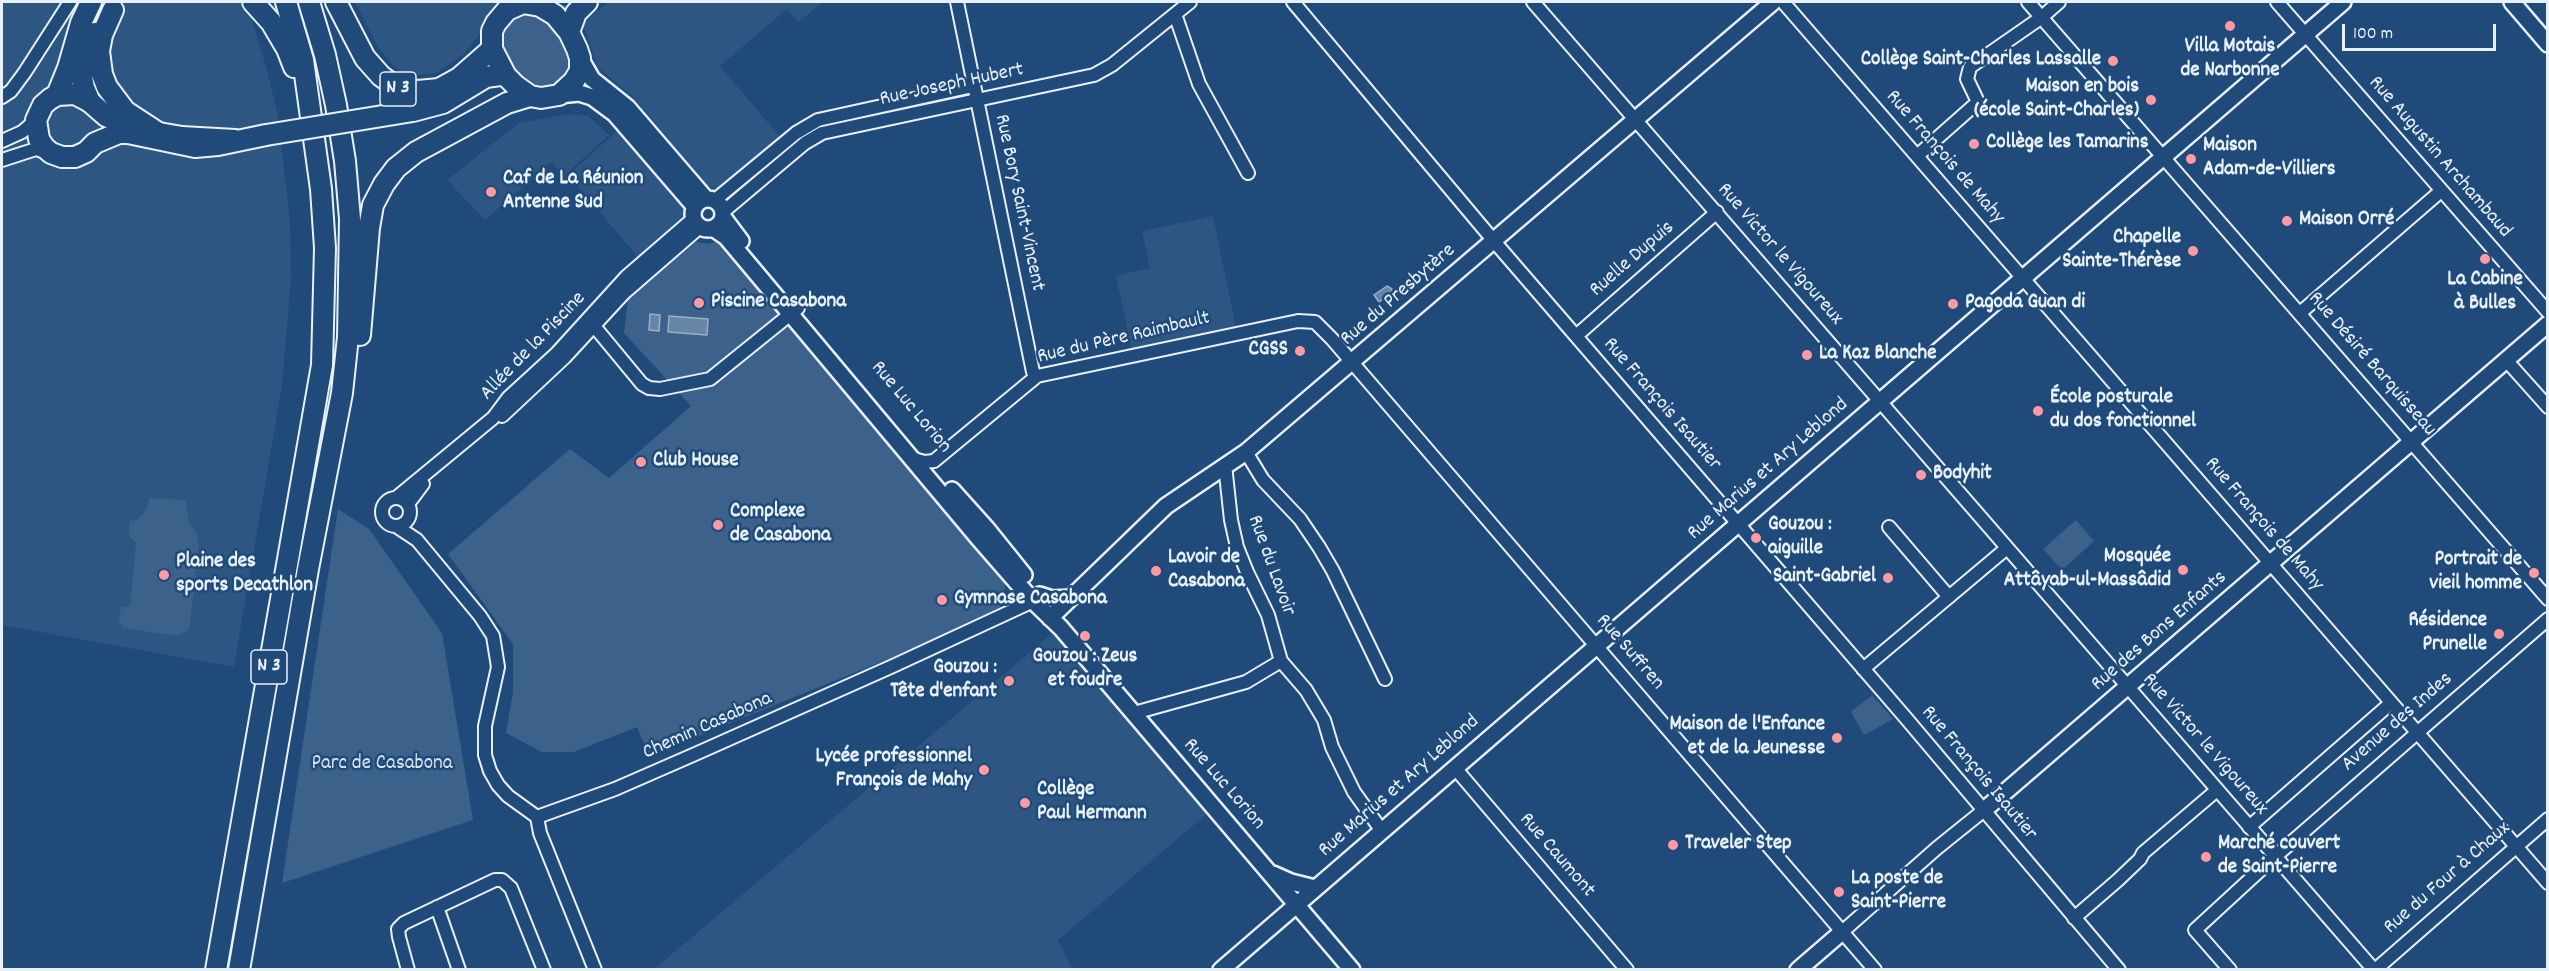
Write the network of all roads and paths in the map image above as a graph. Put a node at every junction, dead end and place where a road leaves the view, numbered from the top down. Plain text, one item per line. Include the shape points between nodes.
1 (70, 2) edge
2 (91, 2) edge
3 (253, 2) edge
4 (286, 2) edge
5 (309, 2) edge
6 (336, 2) edge
7 (586, 2) edge
8 (957, 2) edge
9 (1190, 2) edge
10 (1293, 2) edge
11 (1533, 2) edge
12 (1773, 2) edge
13 (1783, 2) edge
14 (2028, 2) edge
15 (2059, 2) edge
16 (2277, 2) edge
17 (2343, 2) edge
18 (2512, 2) edge
19 (538, 3) edge
20 (119, 6) edge
21 (507, 6) edge
22 (1175, 14) junction
23 (2042, 17) junction
24 (569, 32) junction
25 (2306, 34) junction
26 (2547, 44) edge
27 (492, 49) junction
28 (580, 58) junction
29 (506, 76) junction
30 (974, 86) junction
31 (464, 90) junction
32 (559, 94) junction
33 (57, 95) junction
34 (530, 96) junction
35 (2, 97) edge
36 (977, 100) junction
37 (93, 105) junction
38 (1635, 118) junction
39 (36, 120) junction
40 (314, 131) junction
41 (157, 132) junction
42 (235, 140) junction
43 (2, 141) edge
44 (95, 143) junction
45 (51, 153) junction
46 (1917, 156) junction
47 (2164, 156) junction
48 (2, 160) edge
49 (1248, 173) dead end
50 (2441, 191) junction
51 (1716, 212) junction
52 (709, 213) junction
53 (1495, 242) junction
54 (2023, 279) junction
55 (598, 310) junction
56 (794, 311) junction
57 (2547, 312) edge
58 (2300, 313) junction
59 (2547, 324) edge
60 (594, 326) junction
61 (1576, 336) junction
62 (2506, 360) junction
63 (1352, 364) junction
64 (1036, 376) junction
65 (1880, 402) junction
66 (2547, 407) edge
67 (2412, 442) junction
68 (1246, 452) junction
69 (922, 460) junction
70 (1225, 465) junction
71 (396, 498) junction
72 (408, 504) junction
73 (409, 519) junction
74 (1739, 524) junction
75 (396, 526) junction
76 (1889, 527) dead end
77 (417, 540) junction
78 (2007, 548) junction
79 (2271, 564) junction
80 (308, 569) junction
81 (1948, 597) junction
82 (1036, 598) junction
83 (1071, 598) junction
84 (2547, 599) edge
85 (2547, 619) edge
86 (1055, 620) junction
87 (1597, 646) junction
88 (1281, 662) junction
89 (1863, 669) junction
90 (1386, 679) dead end
91 (2128, 687) junction
92 (2391, 703) junction
93 (1134, 713) junction
94 (2417, 732) junction
95 (1455, 768) junction
96 (2217, 790) junction
97 (1983, 811) junction
98 (537, 817) junction
99 (2547, 819) edge
100 (2249, 827) junction
101 (1382, 831) junction
102 (2515, 846) junction
103 (2275, 857) junction
104 (1272, 873) junction
105 (2547, 883) edge
106 (1315, 888) junction
107 (1296, 905) junction
108 (437, 907) junction
109 (2074, 918) junction
110 (1842, 932) junction
111 (216, 969) edge
112 (239, 969) edge
113 (408, 969) edge
114 (459, 969) edge
115 (544, 969) edge
116 (595, 969) edge
117 (1221, 969) edge
118 (1352, 969) edge
119 (1627, 969) edge
120 (1798, 969) edge
121 (1875, 969) edge
122 (2119, 969) edge
123 (2230, 969) edge
124 (2374, 969) edge

1 - 35 street via 25,72
2 - 33 main road
3 - 40 main road, N 3 via 287,49
4 - 40 main road, N 3 via 303,60
5 - 80 main road, N 3 via 336,105 350,219 350,279 342,393
6 - 27 main road, N 3 via 365,57 399,89 439,89 459,78
7 - 24 main road via 576,13
8 - 30 street, Rue Bory Saint-Vincent
9 - 22 street, Rue Joseph Hubert
10 - 53 street, Rue François Isautier
11 - 38 street, Rue Victor le Vigoureux
12 - 38 street, Rue du Presbytère
13 - 46 street, Rue François de Mahy
14 - 23 street, Rue Désiré Barquisseau
15 - 23 street
16 - 25 street, Rue Augustin Archambaud
17 - 25 street, Rue Marius et Ary Leblond
18 - 26 street
19 - 21 main road
19 - 24 main road
20 - 37 main road, N 3 via 99,25 87,52 82,77
20 - 41 main road, N 3 via 101,43 102,74 117,103
21 - 27 main road via 492,31
22 - 36 street, Rue Joseph Hubert via 1094,75
22 - 49 street via 1198,84
23 - 46 street via 1970,67 1967,79 1978,102
23 - 47 street, Rue Désiré Barquisseau
24 - 28 main road
25 - 47 street, Rue Marius et Ary Leblond
25 - 50 street, Rue Augustin Archambaud
27 - 29 main road
27 - 31 main road, N 3
28 - 32 main road via 580,71
28 - 52 street, Rue Luc Lorion via 592,79 627,107
29 - 31 main road, N 3 via 486,77
29 - 34 main road
30 - 36 street, Rue Bory Saint-Vincent
30 - 52 street, Rue Joseph Hubert via 818,120 796,133
31 - 42 main road, N 3, bridge via 443,103 413,111
32 - 34 main road
32 - 52 street, Rue Luc Lorion via 592,97 615,114
33 - 37 main road via 75,94
33 - 39 main road via 44,105
34 - 80 main road, N 3 via 507,103 416,152 396,168 373,205 351,410
36 - 52 street, Rue Joseph Hubert via 822,133
36 - 64 street, Rue Bory Saint-Vincent
37 - 41 main road via 120,124
37 - 44 main road via 100,120
38 - 51 street, Rue Victor le Vigoureux
38 - 53 street, Rue du Presbytère
39 - 43 street
39 - 45 main road via 39,139
40 - 111 main road, N 3 via 325,248 321,365
41 - 42 main road, N 3
42 - 44 main road, N 3 via 195,147 128,133
44 - 45 main road via 75,157 62,158
45 - 48 street via 36,149
46 - 54 street, Rue François de Mahy
47 - 54 street, Rue Marius et Ary Leblond
47 - 58 street, Rue Désiré Barquisseau
50 - 57 street, Rue Augustin Archambaud
50 - 58 street
51 - 61 street, Ruelle Dupuis
51 - 65 street, Rue Victor le Vigoureux
52 - 55 street, Allée de la Piscine via 627,276
52 - 56 street, Rue Luc Lorion
52 - 60 street, Allée de la Piscine
53 - 61 street, Rue François Isautier
53 - 63 street, Rue du Presbytère
54 - 65 street, Rue Marius et Ary Leblond
54 - 79 street, Rue François de Mahy
55 - 60 street
55 - 71 street, Allée de la Piscine via 508,398 493,418
56 - 60 street via 710,379 660,390 642,384
56 - 69 street, Rue Luc Lorion
58 - 67 street, Rue Désiré Barquisseau
59 - 62 street, Rue des Bons Enfants
60 - 72 street, Allée de la Piscine via 505,413 424,483
61 - 74 street, Rue François Isautier
62 - 66 street
62 - 67 street, Rue des Bons Enfants
63 - 64 street, Rue du Père Raimbault via 1315,322 1299,321
63 - 68 street, Rue du Presbytère
63 - 87 street, Rue Suffren
64 - 69 street, Rue du Père Raimbault via 937,459
65 - 74 street, Rue Marius et Ary Leblond
65 - 78 street, Rue Victor le Vigoureux
67 - 79 street, Rue des Bons Enfants
67 - 84 street, Rue Désiré Barquisseau
68 - 70 street, Rue du Presbytère
68 - 90 street via 1263,480 1300,519 1319,547
69 - 82 street, Rue Luc Lorion via 979,539
70 - 83 street, Rue du Presbytère via 1166,506
70 - 88 street, Rue du Lavoir via 1237,546 1268,615
71 - 72 street
71 - 75 street via 387,501 382,515 387,523
72 - 73 street
73 - 75 street
73 - 77 street
74 - 87 street, Rue Marius et Ary Leblond
74 - 89 street, Rue François Isautier
75 - 77 street
76 - 81 street
77 - 98 street via 493,636 498,667 485,726 485,755 498,785
78 - 81 street
78 - 91 street, Rue Victor le Vigoureux
79 - 91 street, Rue des Bons Enfants
79 - 92 street, Rue François de Mahy
80 - 112 main road, N 3
81 - 89 street
82 - 83 street
82 - 86 street, Rue Luc Lorion
82 - 98 street, Chemin Casabona via 693,755
83 - 86 street, Rue du Presbytère
85 - 94 street, Avenue des Indes
86 - 93 street, Rue Luc Lorion
87 - 95 street, Rue Marius et Ary Leblond
87 - 110 street, Rue Suffren
88 - 93 street via 1246,682
88 - 101 street, Rue du Lavoir via 1306,690 1324,720 1354,792
89 - 97 street, Rue François Isautier
91 - 96 street, Rue Victor le Vigoureux
91 - 97 street, Rue des Bons Enfants
92 - 94 street, Rue François de Mahy
92 - 100 street
93 - 104 street, Rue Luc Lorion
94 - 102 street, Rue François de Mahy
94 - 103 street, Avenue des Indes
95 - 101 street, Rue Marius et Ary Leblond
95 - 119 street, Rue Caumont
96 - 100 street, Rue Victor le Vigoureux
96 - 109 street
97 - 109 street, Rue François Isautier
97 - 110 street, Rue des Bons Enfants
98 - 116 street
99 - 102 street, Rue du Four à Chaux
100 - 103 street, Rue Victor le Vigoureux
101 - 106 street, Rue Marius et Ary Leblond
102 - 105 street, Rue François de Mahy
102 - 124 street, Rue du Four à Chaux
103 - 123 street, Avenue des Indes via 2195,930
103 - 124 street, Rue Victor le Vigoureux
104 - 106 street
104 - 107 street, Rue Luc Lorion
106 - 107 street, Rue Marius et Ary Leblond
107 - 117 street, Rue Marius et Ary Leblond
107 - 118 street, Rue Luc Lorion
108 - 113 street via 398,929
108 - 114 street
108 - 115 street via 495,880 507,883
109 - 122 street, Rue François Isautier
110 - 120 street, Rue des Bons Enfants
110 - 121 street, Rue Suffren

